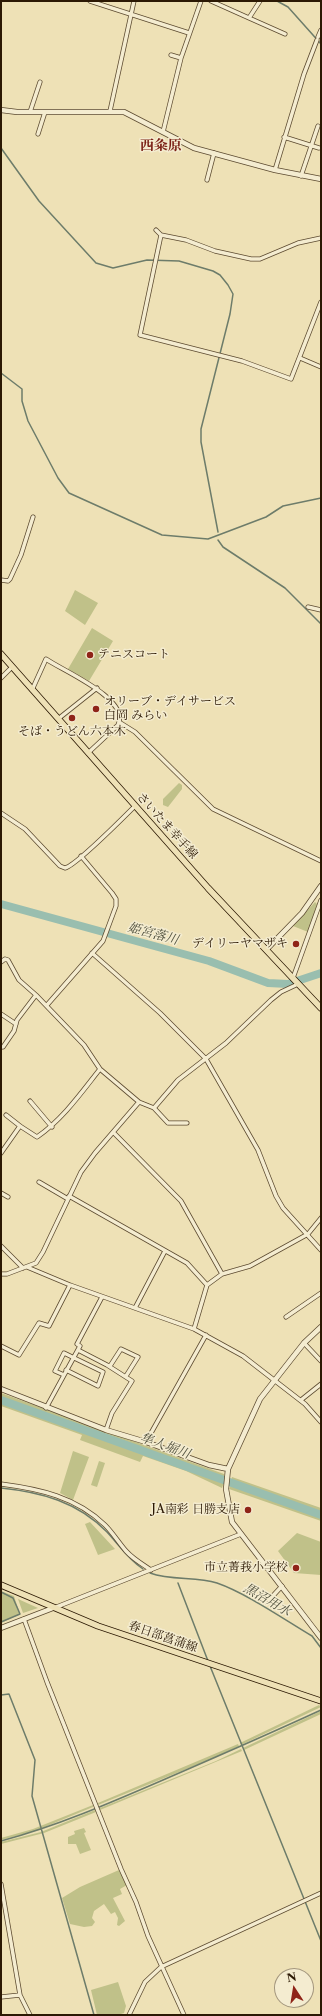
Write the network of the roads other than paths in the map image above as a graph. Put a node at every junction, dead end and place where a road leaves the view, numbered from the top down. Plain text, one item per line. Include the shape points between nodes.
1 (90, 1) edge
2 (134, 1) edge
3 (201, 1) edge
4 (211, 1) edge
5 (260, 1) edge
6 (131, 13) junction
7 (249, 18) junction
8 (321, 30) edge
9 (189, 33) junction
10 (285, 34) dead end
11 (319, 38) edge
12 (171, 55) dead end
13 (181, 58) junction
14 (40, 82) dead end
15 (1, 110) edge
16 (110, 111) junction
17 (30, 112) junction
18 (45, 112) junction
19 (318, 126) dead end
20 (163, 132) junction
21 (38, 134) dead end
22 (284, 137) junction
23 (311, 145) junction
24 (319, 148) dead end
25 (214, 153) junction
26 (275, 170) junction
27 (301, 176) junction
28 (321, 179) edge
29 (207, 180) dead end
30 (156, 230) dead end
31 (161, 234) junction
32 (321, 238) edge
33 (321, 302) edge
34 (300, 358) junction
35 (321, 366) edge
36 (33, 517) dead end
37 (1, 580) edge
38 (308, 607) dead end
39 (321, 610) edge
40 (1, 654) edge
41 (12, 667) junction
42 (1, 678) edge
43 (97, 688) junction
44 (32, 690) junction
45 (58, 719) junction
46 (120, 722) junction
47 (88, 752) junction
48 (135, 806) junction
49 (1, 813) edge
50 (81, 856) junction
51 (321, 861) edge
52 (321, 886) edge
53 (321, 900) edge
54 (267, 949) junction
55 (92, 953) junction
56 (1, 962) edge
57 (293, 977) junction
58 (298, 984) junction
59 (36, 995) junction
60 (47, 1005) junction
61 (321, 1008) edge
62 (1, 1014) edge
63 (16, 1024) junction
64 (1, 1047) edge
65 (206, 1059) junction
66 (100, 1068) junction
67 (30, 1101) dead end
68 (139, 1102) junction
69 (154, 1108) junction
70 (6, 1115) dead end
71 (187, 1123) dead end
72 (20, 1126) junction
73 (52, 1126) junction
74 (113, 1132) junction
75 (1, 1153) edge
76 (39, 1182) dead end
77 (1, 1193) edge
78 (8, 1197) dead end
79 (68, 1197) junction
80 (321, 1218) edge
81 (308, 1234) junction
82 (1, 1246) edge
83 (321, 1250) edge
84 (165, 1251) junction
85 (25, 1268) junction
86 (1, 1274) edge
87 (222, 1274) junction
88 (70, 1285) junction
89 (207, 1285) junction
90 (321, 1293) edge
91 (102, 1297) junction
92 (135, 1308) junction
93 (286, 1317) dead end
94 (321, 1327) edge
95 (194, 1329) junction
96 (206, 1336) junction
97 (304, 1343) junction
98 (1, 1346) edge
99 (78, 1350) junction
100 (73, 1358) junction
101 (321, 1361) edge
102 (110, 1366) junction
103 (66, 1370) junction
104 (64, 1375) junction
105 (126, 1376) junction
106 (274, 1380) junction
107 (321, 1384) edge
108 (1, 1389) edge
109 (301, 1400) junction
110 (46, 1408) junction
111 (321, 1422) edge
112 (106, 1430) junction
113 (146, 1442) junction
114 (228, 1472) junction
115 (1, 1484) edge
116 (241, 1534) junction
117 (151, 1570) junction
118 (1, 1585) edge
119 (283, 1586) junction
120 (269, 1600) dead end
121 (52, 1608) junction
122 (24, 1619) junction
123 (1, 1628) edge
124 (321, 1638) edge
125 (321, 1701) edge
126 (1, 1884) edge
127 (321, 1893) edge
128 (160, 1967) junction
129 (20, 1996) junction
130 (1, 1997) edge
131 (30, 2015) edge
132 (129, 2015) edge
133 (184, 2015) edge

1 - 6 street
2 - 6 street
3 - 9 street
4 - 7 street
5 - 7 street
6 - 9 street
6 - 16 street
7 - 10 street
8 - 11 street
9 - 13 street
11 - 22 street via 304,74
12 - 13 street
13 - 20 street
14 - 17 street
15 - 17 street
16 - 18 street
16 - 20 street via 124,112
17 - 18 street
18 - 21 street
19 - 23 street
20 - 25 street via 194,148
22 - 23 street
22 - 26 street
23 - 24 street
23 - 27 street
25 - 26 street
25 - 29 street
26 - 27 street
27 - 28 street
30 - 31 street
31 - 32 street via 251,259 260,259 298,243
31 - 34 street via 140,336 242,361 291,379
33 - 34 street
34 - 35 street
36 - 37 street via 10,579
38 - 39 street
40 - 41 main road, さいたま幸手線
41 - 42 street
41 - 44 main road, さいたま幸手線
43 - 44 street via 46,659
43 - 45 street
43 - 46 street via 119,712
44 - 45 main road, さいたま幸手線
45 - 47 main road, さいたま幸手線
46 - 47 street
46 - 51 street via 135,732 213,808
47 - 48 main road, さいたま幸手線
48 - 50 street
48 - 54 main road, さいたま幸手線
49 - 50 street via 25,829 65,868
50 - 55 street via 116,900 103,941
52 - 54 street via 302,913
53 - 57 street
54 - 57 main road, さいたま幸手線
55 - 60 street
55 - 65 street via 160,1013
56 - 59 street via 8,960 19,980
57 - 58 main road, さいたま幸手線
58 - 61 main road, さいたま幸手線
58 - 65 street via 271,1000 246,1026
59 - 60 street
59 - 63 street
60 - 66 street via 84,1044
62 - 63 street
63 - 64 street via 14,1031
65 - 69 street via 178,1080
65 - 81 street via 258,1150 276,1196
66 - 68 street
66 - 73 street
67 - 73 street
68 - 69 street
68 - 74 street
69 - 71 street via 168,1123
70 - 72 street
72 - 73 street via 37,1137
72 - 75 street
74 - 79 street via 81,1172
74 - 87 street via 181,1201
76 - 79 street
77 - 78 street
79 - 84 street
79 - 85 street via 43,1252 36,1263
80 - 81 street
81 - 83 street
81 - 87 street via 250,1266
82 - 85 street
84 - 89 street via 187,1263
84 - 92 street
85 - 86 street
85 - 88 street
87 - 89 street
88 - 91 street
88 - 98 street via 49,1326 40,1323 19,1355
89 - 95 street
90 - 93 street
91 - 92 street
91 - 99 street via 77,1344 80,1346
92 - 95 street
94 - 97 street
95 - 96 street
96 - 106 street via 243,1356
96 - 113 street
97 - 101 street
97 - 106 street
99 - 100 street
99 - 102 street
100 - 103 street
100 - 103 street via 103,1372 98,1386
100 - 104 street via 64,1353 56,1371
102 - 105 street
102 - 105 street via 121,1349 138,1357
103 - 104 street
104 - 110 street
105 - 112 street via 132,1381 112,1413
106 - 109 street
106 - 114 street via 260,1398
107 - 109 street
108 - 110 street
109 - 111 street
110 - 112 street
112 - 113 street
113 - 114 street
114 - 116 street via 226,1488 230,1516
115 - 117 street via 55,1494 84,1509 105,1525 130,1555
116 - 117 street
116 - 119 street
117 - 121 street
118 - 121 main road, 春日部菖蒲線
119 - 120 street
119 - 124 street
121 - 122 street
121 - 125 main road, 春日部菖蒲線 via 147,1643
122 - 123 street
122 - 128 street
126 - 129 street
127 - 128 street
128 - 132 street via 145,1982
128 - 133 street
129 - 130 street
129 - 131 street

